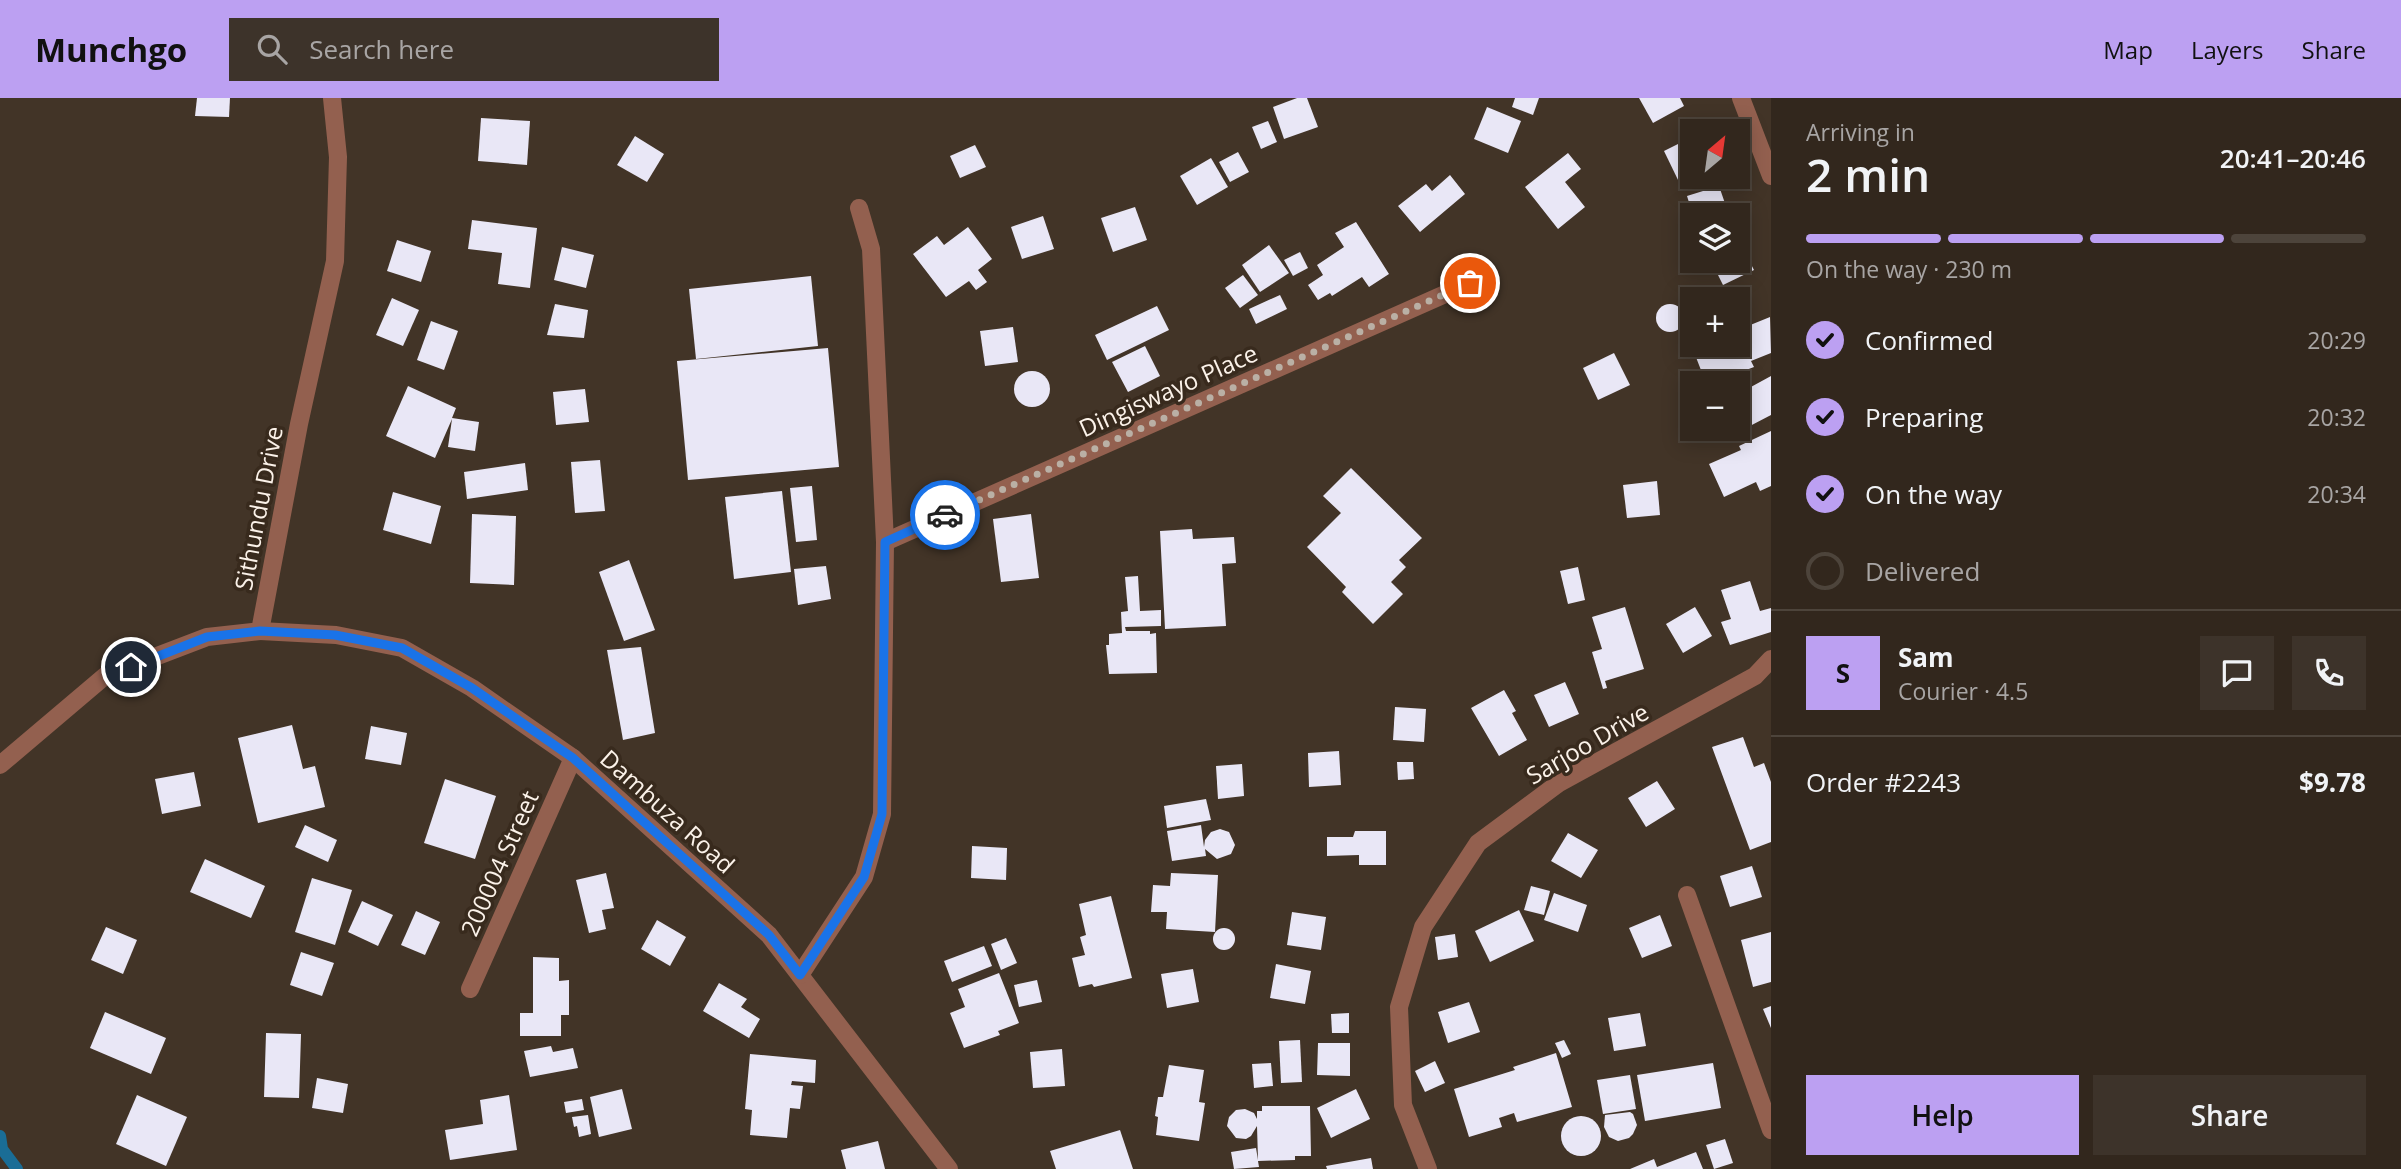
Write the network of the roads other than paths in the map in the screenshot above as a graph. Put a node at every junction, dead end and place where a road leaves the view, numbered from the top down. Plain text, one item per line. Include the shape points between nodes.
1 (332, 98) edge
2 (1741, 98) edge
3 (1771, 176) edge
4 (859, 208) dead end
5 (1470, 283) dead end
6 (885, 542) junction
7 (260, 631) junction
8 (1771, 659) edge
9 (573, 758) junction
10 (0, 765) edge
11 (1687, 895) dead end
12 (800, 975) junction
13 (470, 989) dead end
14 (1771, 1130) edge
15 (949, 1169) edge
16 (1428, 1169) edge

1 - 7 street, Sithundu Drive via 338,157 335,261
2 - 3 street
4 - 6 street via 871,249
5 - 6 street, Dingiswayo Place
6 - 12 street via 882,814 864,877
7 - 9 street, Dambuza Road via 335,635 402,648 472,688
7 - 10 street via 207,637 105,676
8 - 16 street, Sarjoo Drive via 1755,676 1559,783 1478,843 1423,927 1399,1007 1403,1105
9 - 12 street, Dambuza Road via 769,935
9 - 13 street, 200004 Street
11 - 14 street
12 - 15 street, Dambuza Road

